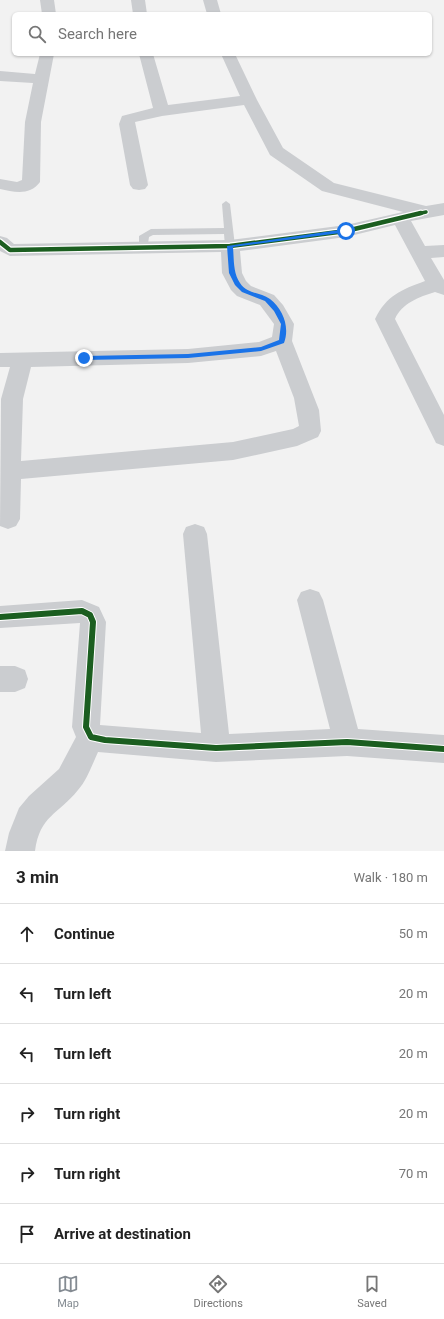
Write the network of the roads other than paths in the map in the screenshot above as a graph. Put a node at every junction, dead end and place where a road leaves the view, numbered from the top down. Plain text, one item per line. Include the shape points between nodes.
1 (47, 0) edge
2 (138, 0) edge
3 (210, 0) edge
4 (50, 12) edge
5 (140, 12) edge
6 (213, 12) edge
7 (47, 56) edge
8 (147, 56) edge
9 (229, 56) edge
10 (0, 76) edge
11 (42, 79) junction
12 (249, 100) junction
13 (162, 111) junction
14 (0, 184) edge
15 (139, 185) dead end
16 (226, 204) dead end
17 (444, 210) edge
18 (426, 212) junction
19 (400, 218) junction
20 (230, 239) junction
21 (3, 248) edge
22 (444, 251) edge
23 (419, 254) junction
24 (440, 286) edge
25 (282, 341) junction
26 (0, 360) edge
27 (22, 360) junction
28 (6, 399) edge
29 (444, 437) edge
30 (11, 471) junction
31 (8, 519) dead end
32 (195, 534) dead end
33 (310, 600) dead end
34 (0, 617) edge
35 (91, 737) junction
36 (347, 742) junction
37 (216, 748) junction
38 (444, 749) edge
39 (20, 851) edge

1 - 4 street
2 - 5 street
3 - 6 street
7 - 11 street
8 - 13 street
9 - 12 street
10 - 11 street
11 - 14 street via 33,122 31,182 20,187
12 - 13 street
12 - 18 street via 276,151 328,186
13 - 15 street via 128,118
16 - 20 lane
17 - 18 street
18 - 19 street
19 - 20 street via 346,231
19 - 23 street
20 - 21 street via 144,248
20 - 25 street via 232,273 238,285 244,291 267,300 276,310 284,324
22 - 23 street
23 - 24 street
24 - 29 street via 401,298 389,308 385,318
25 - 27 street via 261,349 188,356
25 - 30 street via 312,422 310,431 297,437 233,451
26 - 27 street
27 - 28 street
28 - 30 street
30 - 31 street
32 - 37 street
33 - 36 street
34 - 35 street via 82,611 90,615 93,622 86,727
35 - 37 street
35 - 39 street via 68,780 28,820 22,833
36 - 37 street
36 - 38 street

